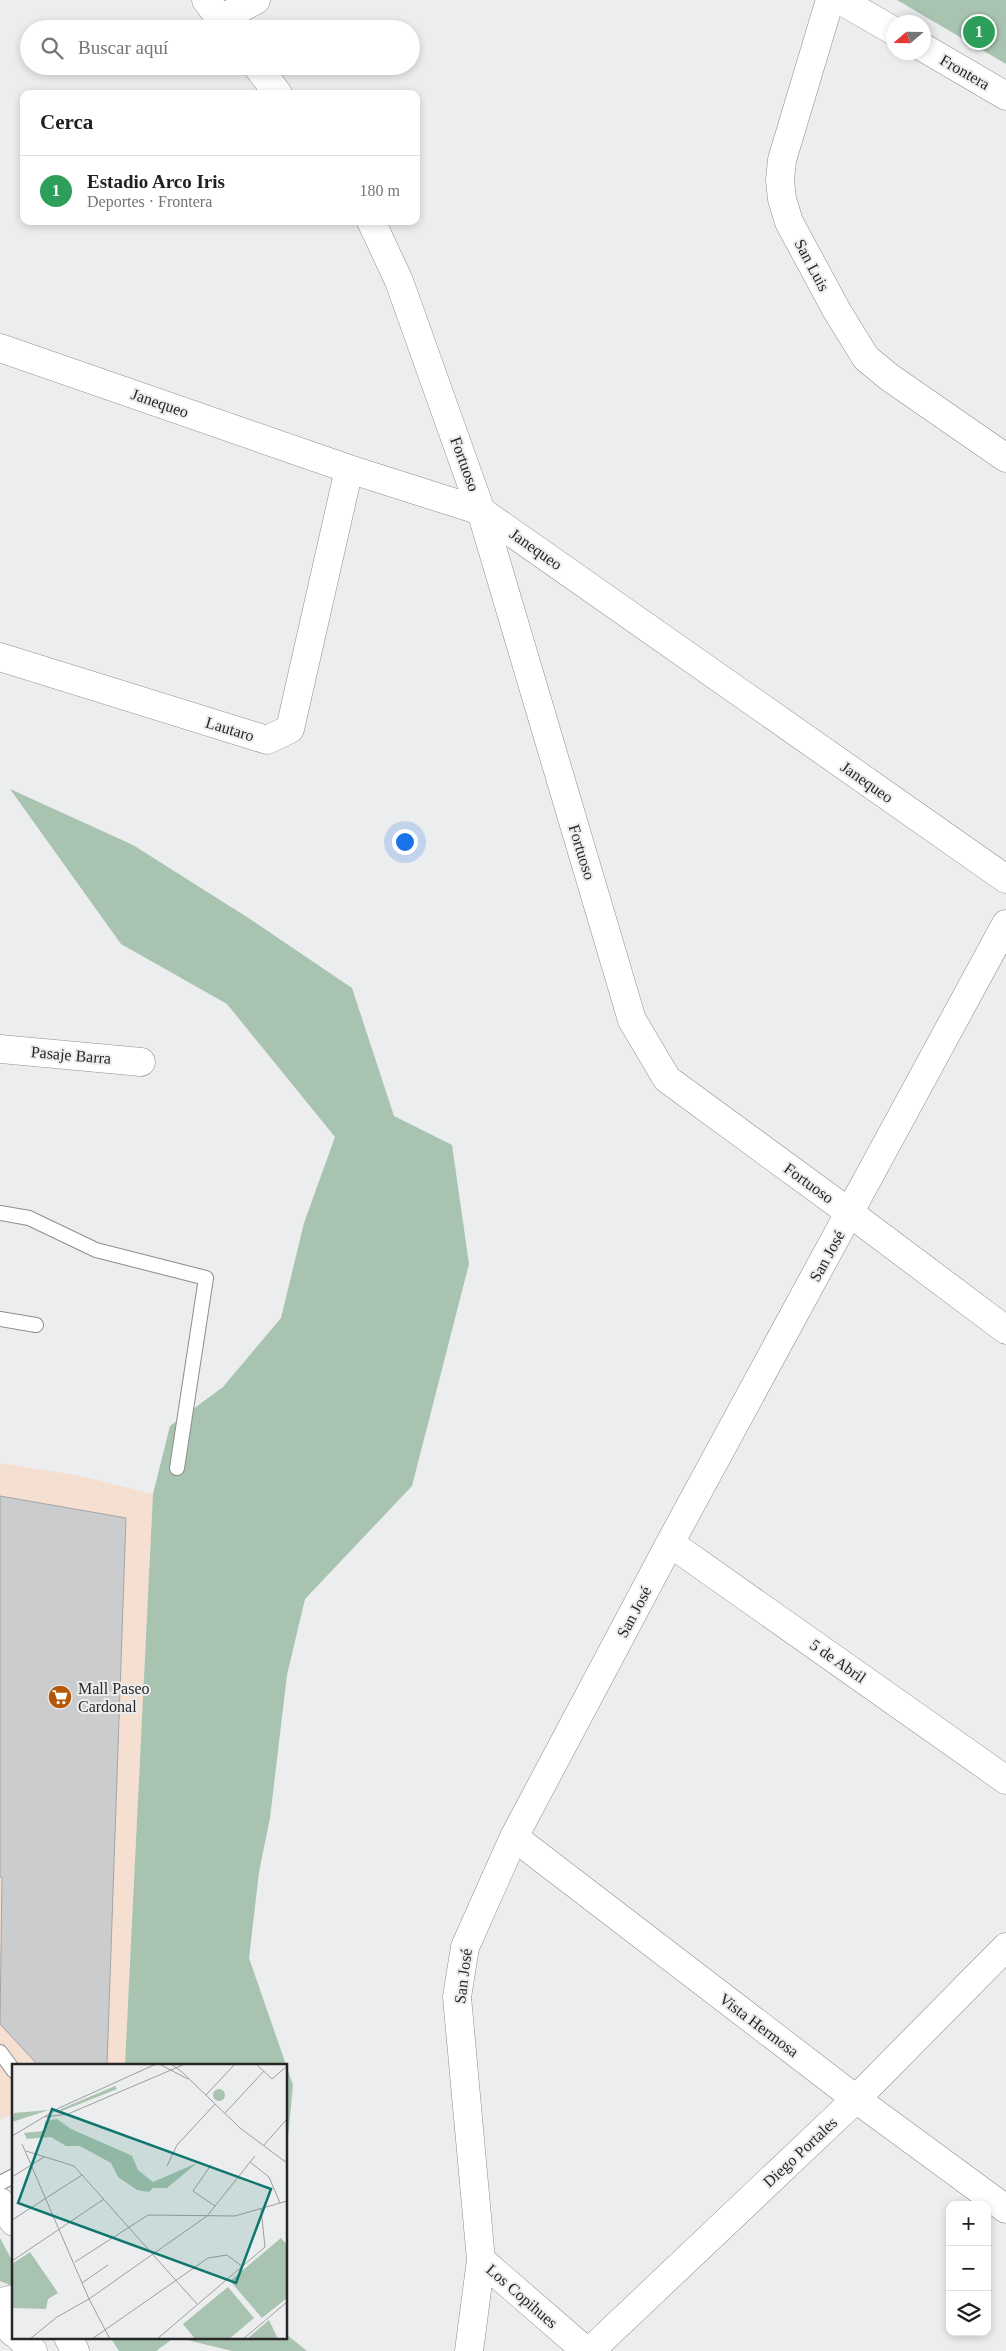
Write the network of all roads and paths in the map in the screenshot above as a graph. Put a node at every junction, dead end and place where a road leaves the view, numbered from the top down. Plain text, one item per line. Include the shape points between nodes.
1 (256, 0) edge
2 (830, 0) edge
3 (840, 0) edge
4 (218, 16) edge
5 (886, 26) edge
6 (931, 52) edge
7 (264, 75) edge
8 (275, 90) edge
9 (1006, 96) edge
10 (373, 225) edge
11 (0, 348) edge
12 (1006, 458) edge
13 (349, 469) junction
14 (481, 511) junction
15 (0, 657) edge
16 (1006, 879) edge
17 (1006, 924) edge
18 (0, 1049) edge
19 (141, 1062) dead end
20 (0, 1213) edge
21 (850, 1213) junction
22 (0, 1319) edge
23 (36, 1325) dead end
24 (1006, 1330) edge
25 (177, 1468) dead end
26 (670, 1542) junction
27 (1006, 1780) edge
28 (514, 1837) junction
29 (1006, 1947) edge
30 (0, 2052) edge
31 (12, 2068) edge
32 (856, 2099) junction
33 (12, 2177) edge
34 (0, 2183) edge
35 (0, 2202) edge
36 (1006, 2209) edge
37 (12, 2219) edge
38 (481, 2260) junction
39 (0, 2320) edge
40 (12, 2330) edge
41 (20, 2338) edge
42 (68, 2338) edge
43 (33, 2351) edge
44 (75, 2351) edge
45 (470, 2351) edge
46 (588, 2351) edge

1 - 4 street
2 - 12 street, San Luis via 782,160 781,189 789,222 866,358
3 - 5 street
6 - 9 street, Frontera
7 - 8 street
10 - 14 street, Fortuoso via 400,281
11 - 13 street, Janequeo
13 - 14 street, Janequeo
13 - 15 street, Lautaro via 290,729 267,740
14 - 16 street, Janequeo
14 - 21 street, Fortuoso via 632,1020 667,1079
17 - 21 street, San José
18 - 19 street, Pasaje Barra
20 - 25 lane via 29,1218 96,1250 206,1278
21 - 24 street, Fortuoso
21 - 26 street, San José
22 - 23 lane
26 - 27 street, 5 de Abril
26 - 28 street, San José
28 - 32 street, Vista Hermosa
28 - 38 street, San José via 465,1947 457,1997
29 - 32 street, Diego Portales
30 - 31 lane
32 - 36 street, Vista Hermosa
32 - 46 street, Diego Portales
33 - 34 lane
35 - 37 street
38 - 45 street, San José
38 - 46 street, Los Copihues
39 - 40 street
41 - 43 street
42 - 44 street

